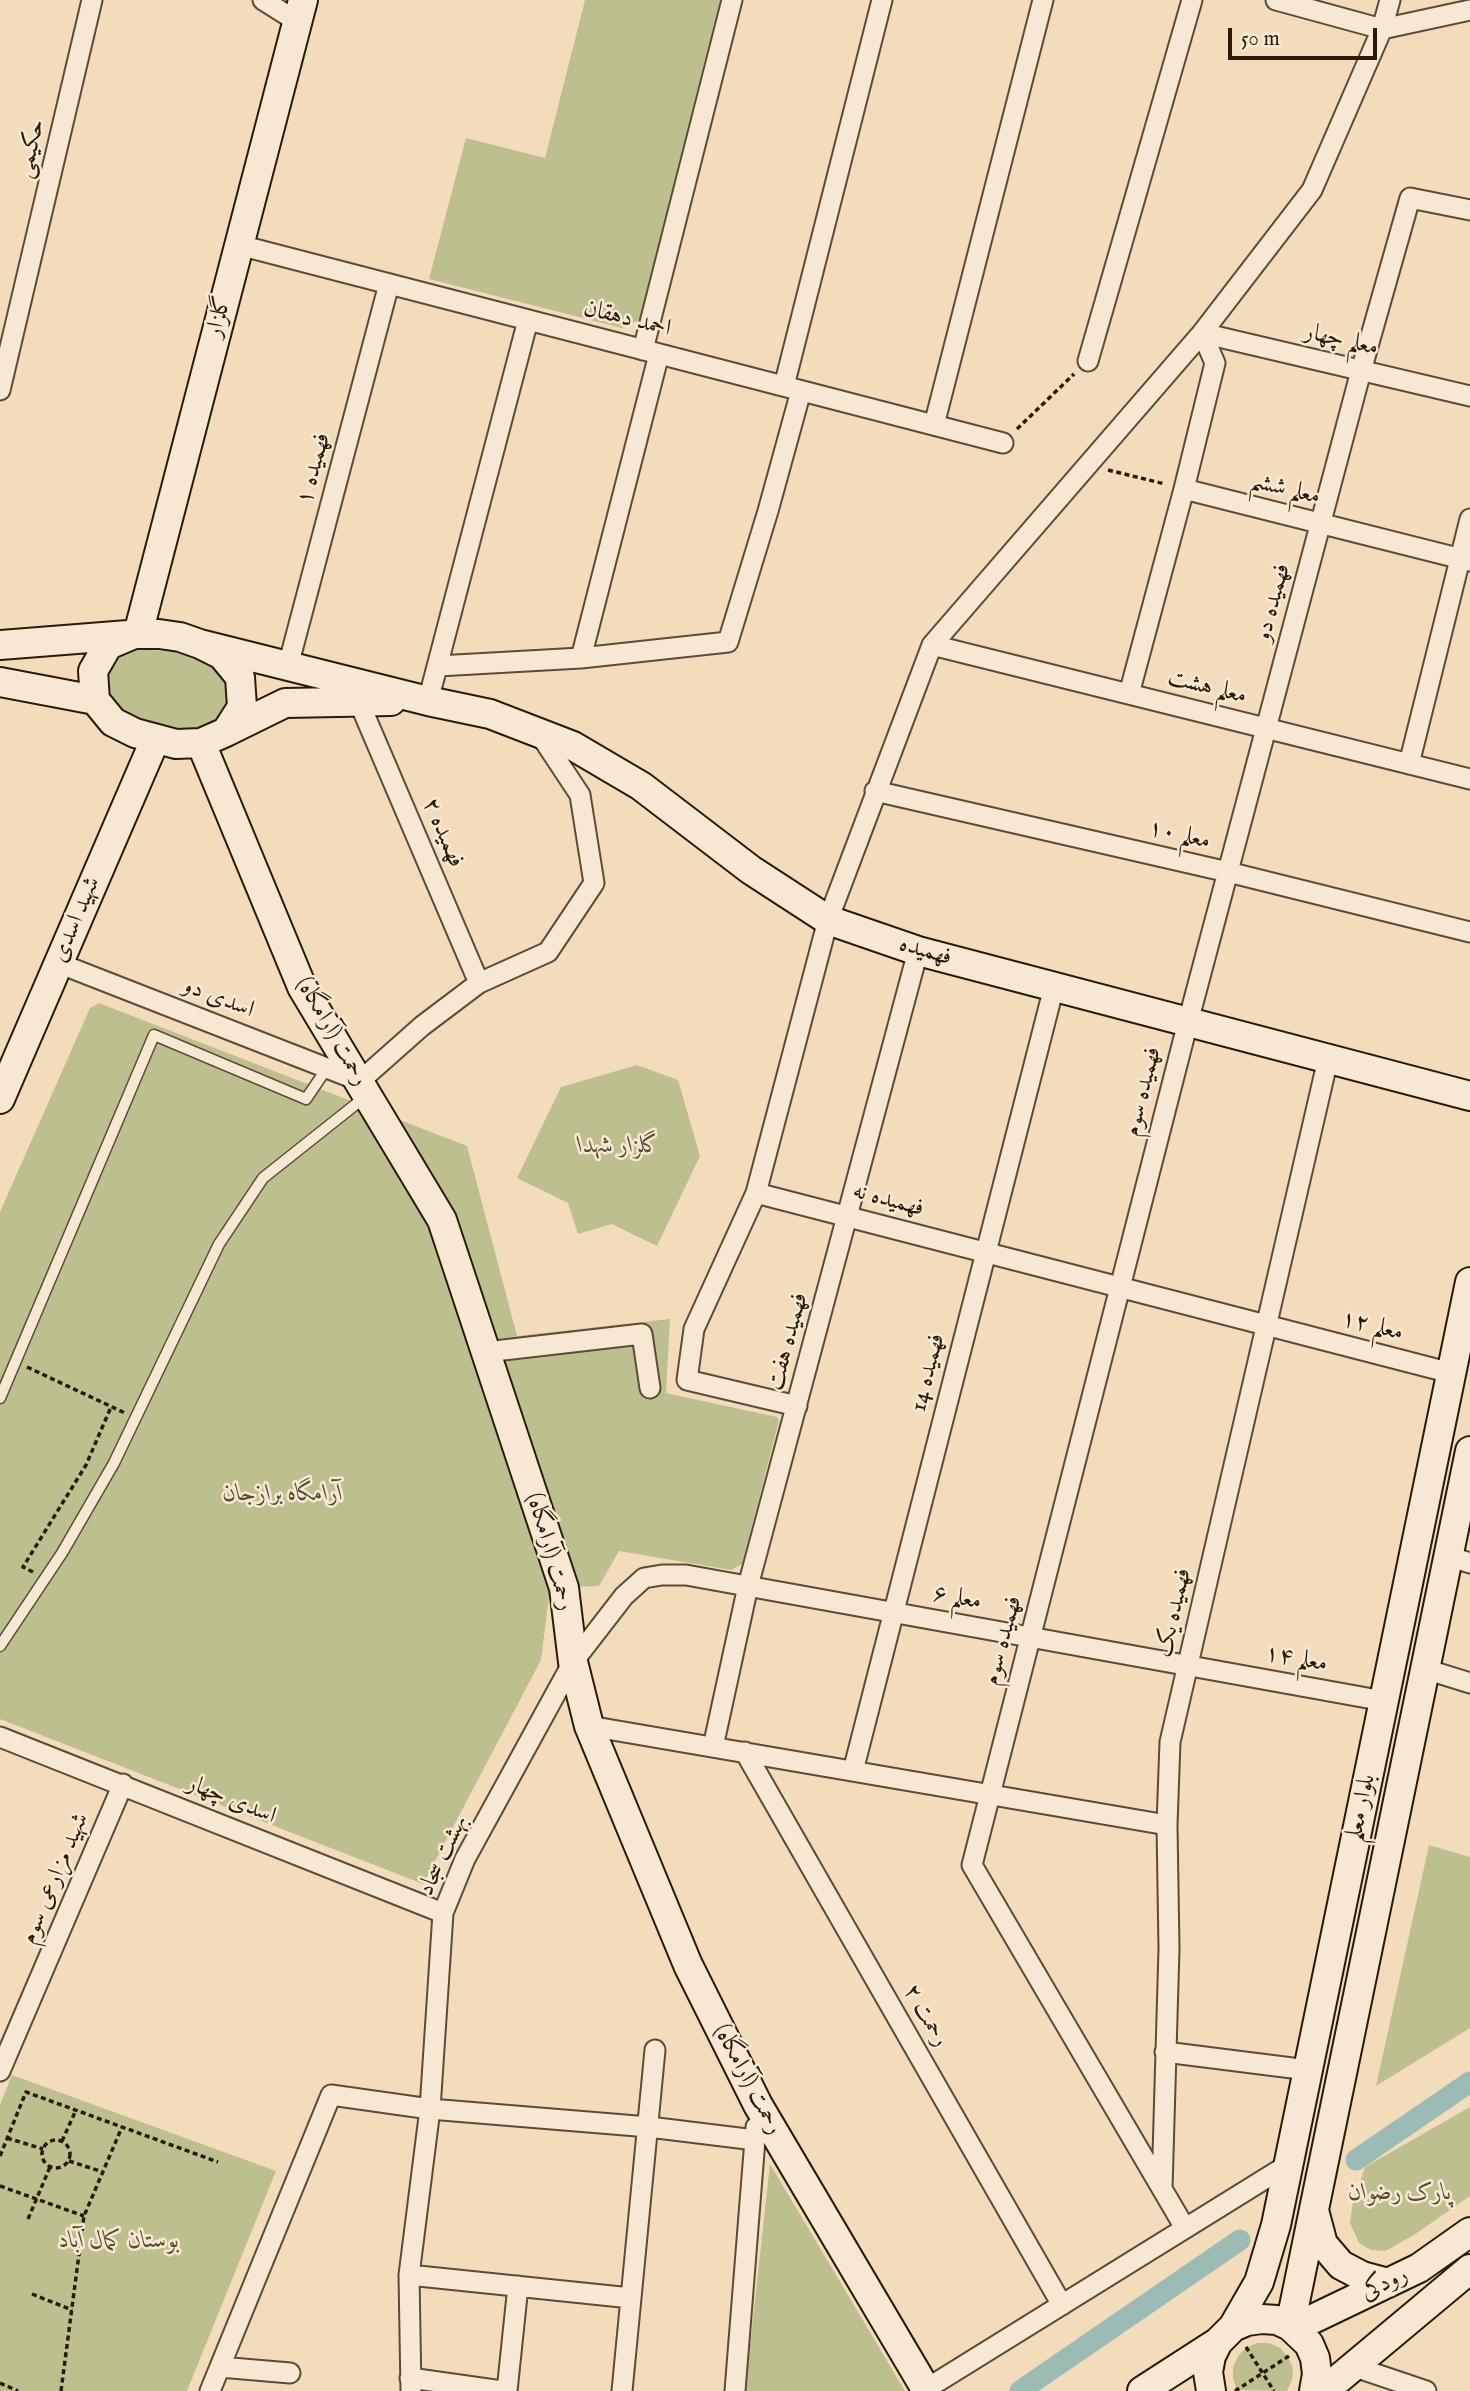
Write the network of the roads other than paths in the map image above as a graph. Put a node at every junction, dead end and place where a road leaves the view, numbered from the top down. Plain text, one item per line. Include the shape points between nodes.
1 (92, 0) edge
2 (263, 0) edge
3 (732, 0) edge
4 (882, 0) edge
5 (1043, 0) edge
6 (1192, 0) edge
7 (1276, 0) edge
8 (1390, 0) edge
9 (1470, 10) edge
10 (300, 11) edge
11 (1382, 29) junction
12 (1470, 210) edge
13 (239, 245) junction
14 (389, 284) junction
15 (528, 320) junction
16 (1202, 333) junction
17 (5, 346) edge
18 (651, 352) junction
19 (1088, 361) road end
20 (1361, 371) junction
21 (792, 388) junction
22 (0, 390) edge
23 (1470, 396) edge
24 (934, 425) junction
25 (1003, 443) road end
26 (1184, 489) junction
27 (1470, 519) edge
28 (1320, 524) junction
29 (1465, 560) edge
30 (136, 634) junction
31 (200, 643) junction
32 (0, 645) edge
33 (932, 645) junction
34 (581, 658) junction
35 (288, 666) junction
36 (438, 666) junction
37 (0, 682) edge
38 (1129, 694) junction
39 (95, 700) junction
40 (428, 701) junction
41 (359, 702) junction
42 (1266, 728) junction
43 (226, 732) junction
44 (539, 732) junction
45 (155, 740) junction
46 (201, 743) junction
47 (1409, 764) junction
48 (1470, 779) edge
49 (875, 791) junction
50 (1228, 872) junction
51 (828, 920) junction
52 (1470, 932) edge
53 (918, 951) junction
54 (58, 963) junction
55 (479, 983) junction
56 (1054, 987) junction
57 (1188, 1022) junction
58 (1328, 1059) junction
59 (327, 1068) junction
60 (364, 1088) junction
61 (1470, 1096) edge
62 (0, 1099) edge
63 (756, 1193) junction
64 (848, 1216) junction
65 (986, 1252) junction
66 (1470, 1282) edge
67 (1120, 1287) junction
68 (1274, 1327) junction
69 (486, 1352) junction
70 (1451, 1373) junction
71 (650, 1388) dead end
72 (0, 1398) edge
73 (797, 1406) junction
74 (1470, 1451) edge
75 (1459, 1560) edge
76 (748, 1586) junction
77 (893, 1613) junction
78 (1030, 1637) junction
79 (0, 1646) edge
80 (573, 1662) junction
81 (1194, 1667) junction
82 (1425, 1669) junction
83 (1470, 1684) edge
84 (1384, 1701) junction
85 (589, 1726) junction
86 (0, 1737) edge
87 (713, 1747) junction
88 (745, 1752) junction
89 (853, 1771) junction
90 (123, 1784) junction
91 (989, 1794) junction
92 (1167, 1825) junction
93 (443, 1913) junction
94 (655, 2050) dead end
95 (1166, 2052) junction
96 (2, 2061) edge
97 (1308, 2070) junction
98 (758, 2105) junction
99 (430, 2109) junction
100 (649, 2127) junction
101 (755, 2140) junction
102 (1289, 2164) junction
103 (1163, 2190) junction
104 (1314, 2211) junction
105 (1185, 2228) junction
106 (1470, 2232) edge
107 (1419, 2268) junction
108 (1470, 2269) edge
109 (409, 2275) junction
110 (1388, 2283) junction
111 (518, 2286) junction
112 (1437, 2295) junction
113 (631, 2298) junction
114 (1062, 2305) junction
115 (1298, 2333) junction
116 (1226, 2335) junction
117 (1352, 2366) junction
118 (220, 2367) junction
119 (290, 2373) dead end
120 (411, 2385) edge
121 (927, 2390) edge
122 (210, 2391) edge
123 (505, 2391) edge
124 (622, 2391) edge
125 (735, 2391) edge
126 (1142, 2391) edge
127 (1212, 2391) edge
128 (1314, 2391) edge
129 (1324, 2391) edge
130 (1426, 2391) edge

1 - 17 street, حکیمی
2 - 10 street
3 - 18 street
4 - 21 street
5 - 24 street
6 - 19 street
7 - 11 street
8 - 11 street
9 - 11 street
10 - 13 street, گلزار
11 - 16 street via 1312,190
12 - 20 street, فهمیده دو via 1410,198
13 - 14 street, احمد دهقان
13 - 30 street, گلزار
14 - 15 street, احمد دهقان
14 - 35 street, فهمیده ۱
15 - 18 street, احمد دهقان
15 - 36 street
16 - 20 street, معلم چهار
16 - 26 street via 1215,363
16 - 33 street
17 - 22 street, حکیمی
18 - 21 street, احمد دهقان
18 - 34 street
20 - 23 street, معلم چهار
20 - 28 street, فهمیده دو
21 - 24 street, احمد دهقان
21 - 34 street via 728,642
24 - 25 street, احمد دهقان
26 - 28 street, معلم ششم
26 - 38 street
27 - 29 street
28 - 29 street, معلم ششم
28 - 42 street, فهمیده دو
29 - 47 street
30 - 31 street via 170,635
30 - 32 street
30 - 39 street via 108,645 93,671
31 - 35 street
31 - 43 street via 222,655 240,677 242,707
33 - 38 street, معلم هشت
33 - 49 street
34 - 36 street
35 - 40 street
36 - 40 street
37 - 39 street
38 - 42 street, معلم هشت
39 - 45 street via 113,722
40 - 41 street
40 - 44 street, فهمیده via 490,714
41 - 43 street via 285,703
41 - 55 street, فهمیده ۲
42 - 47 street, معلم هشت
42 - 50 street, فهمیده دو
43 - 46 street
44 - 51 street, فهمیده via 642,786 751,870
44 - 55 street via 580,795 594,883 548,952
45 - 46 street
45 - 54 street, شهید اسدی
46 - 60 street, رحمت (آرامگاه) via 302,987
47 - 48 street, معلم هشت
49 - 50 street, معلم ۱۰
49 - 51 street
50 - 52 street, معلم ۱۰
50 - 57 street, فهمیده دو
51 - 53 street, فهمیده
51 - 63 street
53 - 56 street, فهمیده
53 - 64 street, فهمیده هفت
54 - 59 street, اسدی دو
54 - 62 street, شهید اسدی
55 - 60 street via 422,1026
56 - 57 street, فهمیده
56 - 65 street, فهمیده 14
57 - 58 street, فهمیده
57 - 67 street, فهمیده سوم
58 - 61 street, فهمیده
58 - 68 street, فهمیده یک
59 - 60 street, اسدی دو
59 - 72 lane via 306,1099 154,1035
60 - 69 street, رحمت (آرامگاه) via 442,1220
60 - 79 lane via 263,1178 219,1244 114,1463
63 - 64 street, فهمیده نه
63 - 73 street via 694,1329 687,1380
64 - 65 street, فهمیده نه
64 - 73 street, فهمیده هفت
65 - 67 street, فهمیده نه
65 - 77 street, فهمیده 14
66 - 70 street, بلوار معلم
67 - 68 street, فهمیده نه
67 - 78 street, فهمیده سوم
68 - 70 street, معلم ۱۲
68 - 81 street, فهمیده یک
69 - 71 street via 642,1334
69 - 80 street, رحمت (آرامگاه) via 564,1588
70 - 84 street, بلوار معلم
73 - 76 street, فهمیده هفت
74 - 75 street, بلوار معلم
75 - 82 street, بلوار معلم
76 - 77 street, معلم ۶
76 - 80 street, بهشت سجاد via 686,1576 644,1578 624,1596
76 - 87 street, فهمیده هفت
77 - 78 street, معلم ۶
77 - 89 street, فهمیده 14
78 - 81 street, معلم ۶
78 - 91 street, فهمیده سوم
80 - 85 street, رحمت (آرامگاه)
80 - 93 street, بهشت سجاد via 466,1859
81 - 84 street, معلم ۱۴
81 - 92 street, فهمیده یک via 1170,1742
82 - 83 street
82 - 104 street, بلوار معلم
84 - 97 street, بلوار معلم
85 - 87 street
85 - 98 street, رحمت (آرامگاه) via 688,1965
86 - 90 street, اسدی چهار
87 - 88 street
88 - 89 street
88 - 114 street, رحمت ۲
89 - 91 street
90 - 93 street, اسدی چهار
90 - 96 street, شهید مزارعی سوم
91 - 92 street
91 - 103 street, فهمیده سوم via 972,1865
92 - 95 street, فهمیده یک
93 - 99 street, بهشت سجاد
94 - 100 street
95 - 97 street
95 - 103 street, فهمیده یک
97 - 102 street, بلوار معلم
98 - 101 street
98 - 121 street, رحمت (آرامگاه)
99 - 100 street
99 - 109 street, بهشت سجاد
99 - 118 street via 331,2095
100 - 101 street
100 - 113 street
101 - 125 street
102 - 105 street
102 - 116 street, بلوار معلم via 1259,2283
103 - 105 street, فهمیده سوم
104 - 110 street via 1323,2244 1341,2265 1362,2277
104 - 115 street, بلوار معلم
105 - 114 street
106 - 107 street, رودکی
107 - 110 street, رودکی
107 - 112 street via 1424,2284
108 - 112 street, رودکی
109 - 111 street
109 - 120 street, بهشت سجاد
110 - 115 street, رودکی
111 - 113 street
111 - 123 street
112 - 117 street, رودکی
113 - 124 street
114 - 121 street
115 - 116 street via 1277,2320 1262,2319 1247,2321
115 - 128 street via 1315,2358
116 - 126 street
116 - 127 street via 1211,2356
117 - 129 street, رودکی
117 - 130 street
118 - 119 street
118 - 122 street
120 - 123 street

